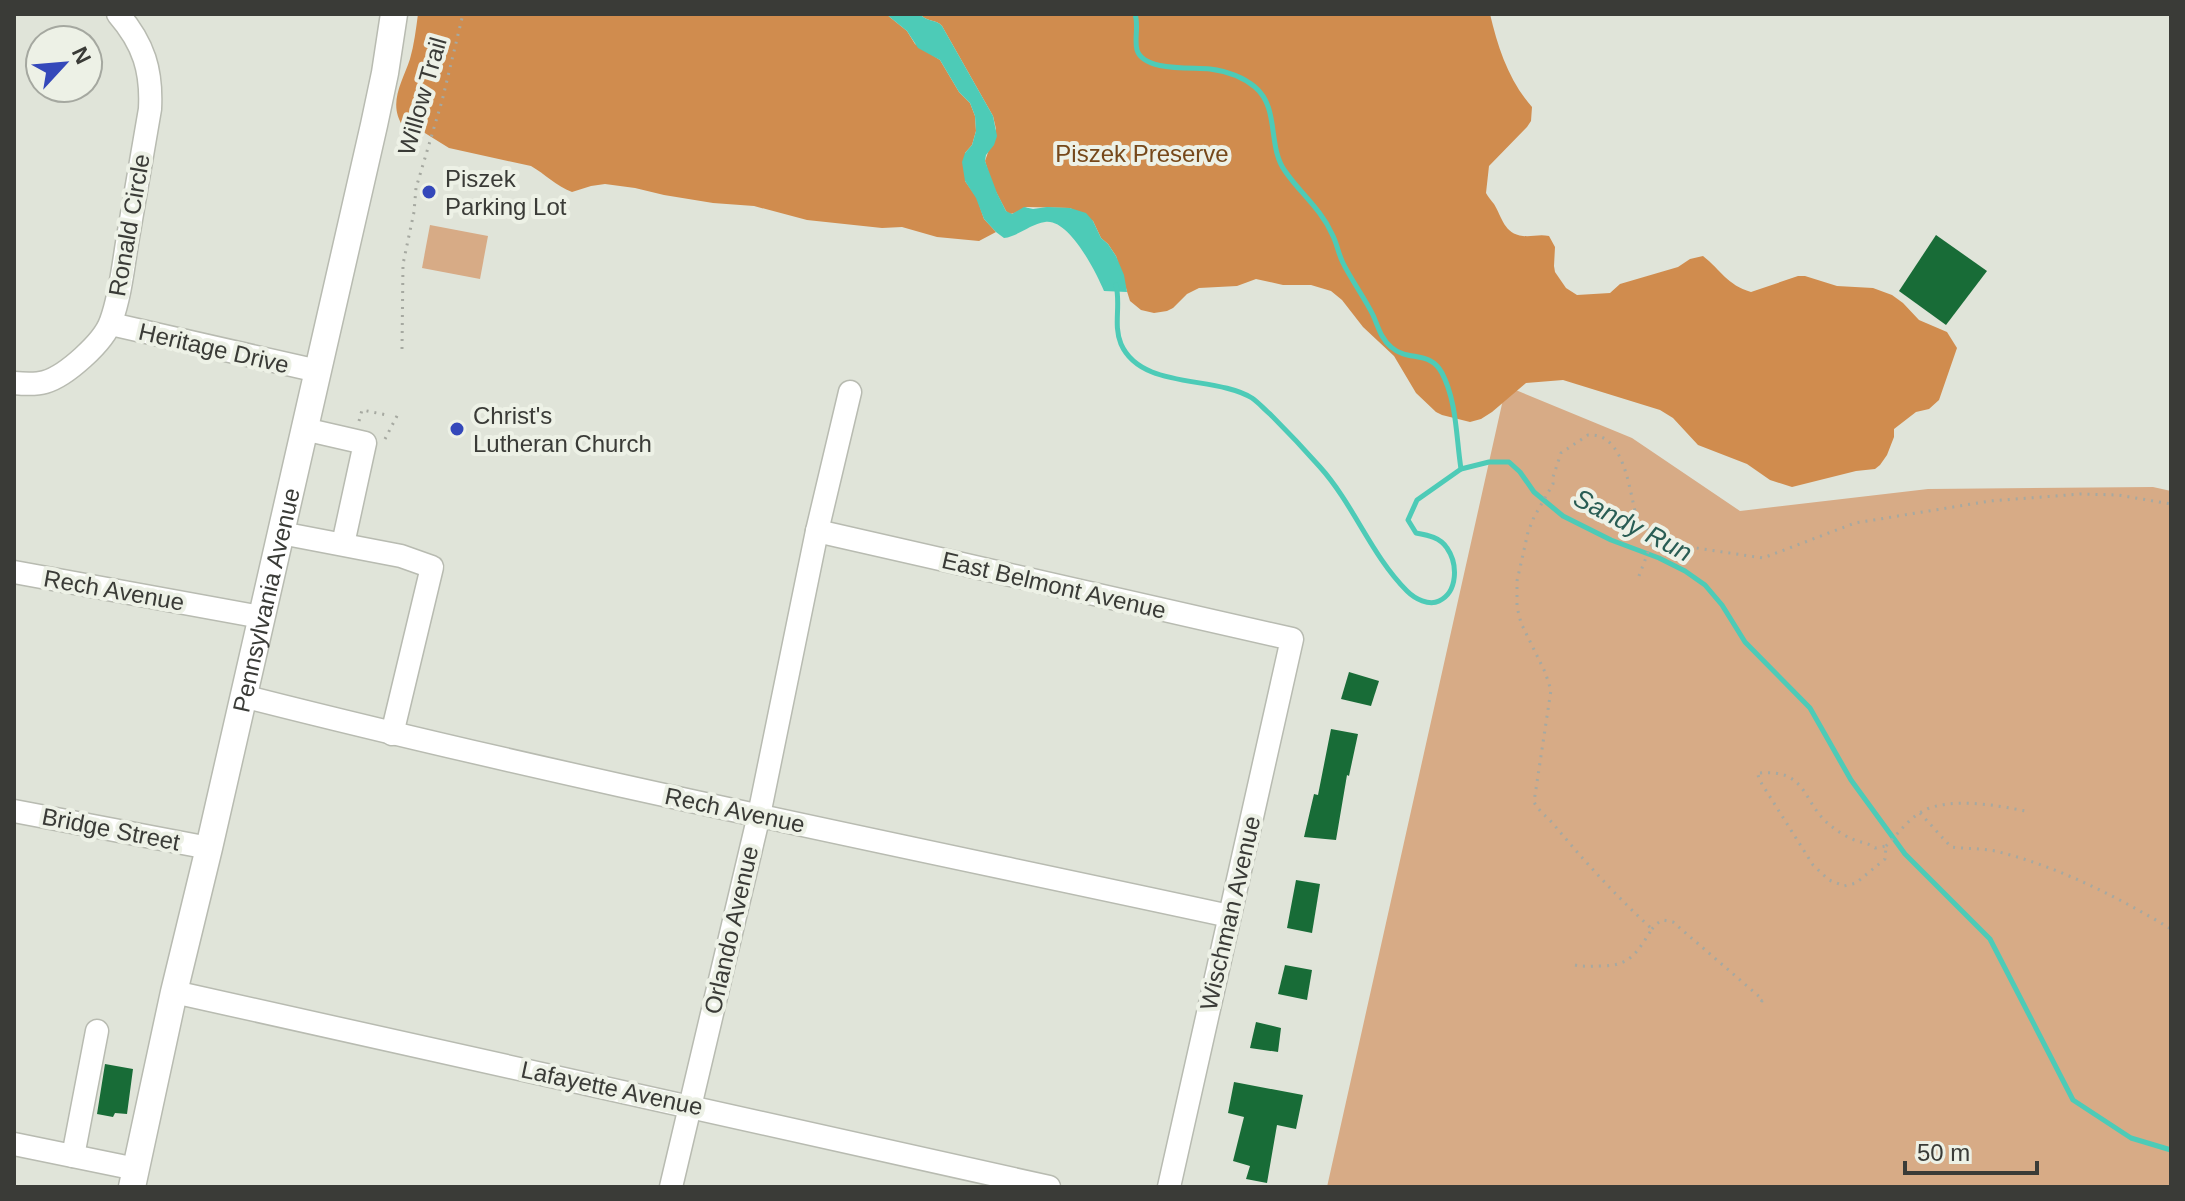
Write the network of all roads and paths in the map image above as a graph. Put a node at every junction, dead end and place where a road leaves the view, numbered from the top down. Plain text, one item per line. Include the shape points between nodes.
1 (118, 14) edge
2 (394, 14) edge
3 (463, 14) edge
4 (111, 324) junction
5 (402, 349) dead end
6 (318, 371) junction
7 (14, 383) edge
8 (850, 392) dead end
9 (362, 410) dead end
10 (388, 412) dead end
11 (398, 414) dead end
12 (304, 429) junction
13 (381, 447) dead end
14 (2171, 504) edge
15 (817, 531) junction
16 (281, 533) junction
17 (343, 544) junction
18 (1652, 545) junction
19 (14, 572) edge
20 (1639, 576) dead end
21 (261, 617) junction
22 (1292, 639) joint
23 (243, 696) junction
24 (392, 734) junction
25 (14, 811) edge
26 (2025, 811) dead end
27 (1920, 813) junction
28 (759, 815) junction
29 (1886, 846) junction
30 (209, 848) junction
31 (1229, 916) junction
32 (1652, 929) junction
33 (2171, 929) edge
34 (1575, 965) dead end
35 (174, 992) junction
36 (1760, 999) dead end
37 (97, 1031) dead end
38 (689, 1105) junction
39 (14, 1144) edge
40 (73, 1156) junction
41 (134, 1178) edge
42 (671, 1187) edge
43 (1049, 1187) edge
44 (1169, 1187) edge

1 - 4 street, Ronald Circle via 140,48 151,84
2 - 6 main road, Pennsylvania Avenue
3 - 5 path, Willow Trail via 416,188 403,264
4 - 6 street, Heritage Drive
4 - 7 street, Ronald Circle via 62,374 45,382
6 - 12 main road, Pennsylvania Avenue
8 - 15 street, Orlando Avenue
9 - 10 path
11 - 13 path
12 - 16 main road, Pennsylvania Avenue
12 - 17 street via 365,443
14 - 18 path via 2093,494 1990,501 1855,523 1763,558 1662,542
15 - 22 street, East Belmont Avenue
15 - 28 street, Orlando Avenue
16 - 17 street
16 - 21 main road, Pennsylvania Avenue
17 - 24 street via 432,567
18 - 20 path
18 - 32 path via 1654,539 1636,515 1621,457 1605,438 1588,435 1561,453 1553,484 1528,532 1517,591 1521,623 1551,690 1534,802
19 - 21 street, Rech Avenue
21 - 23 main road, Pennsylvania Avenue
22 - 31 street, Wischman Avenue
23 - 24 street, Rech Avenue
23 - 30 main road, Pennsylvania Avenue
24 - 28 street, Rech Avenue
25 - 30 street, Bridge Street
26 - 27 path via 1952,804
27 - 29 path
27 - 33 path via 1951,847 2041,864
28 - 31 street, Rech Avenue
28 - 38 street, Orlando Avenue
29 - 29 path via 1885,859 1856,883 1837,884 1813,865 1758,775 1792,778 1829,825 1875,848
30 - 35 main road, Pennsylvania Avenue
31 - 44 street, Wischman Avenue
32 - 34 path via 1621,964
32 - 36 path via 1663,920 1673,922
35 - 38 street, Lafayette Avenue
35 - 41 main road, Pennsylvania Avenue
37 - 40 street
38 - 42 street, Orlando Avenue
38 - 43 street, Lafayette Avenue
39 - 40 street
40 - 41 street

